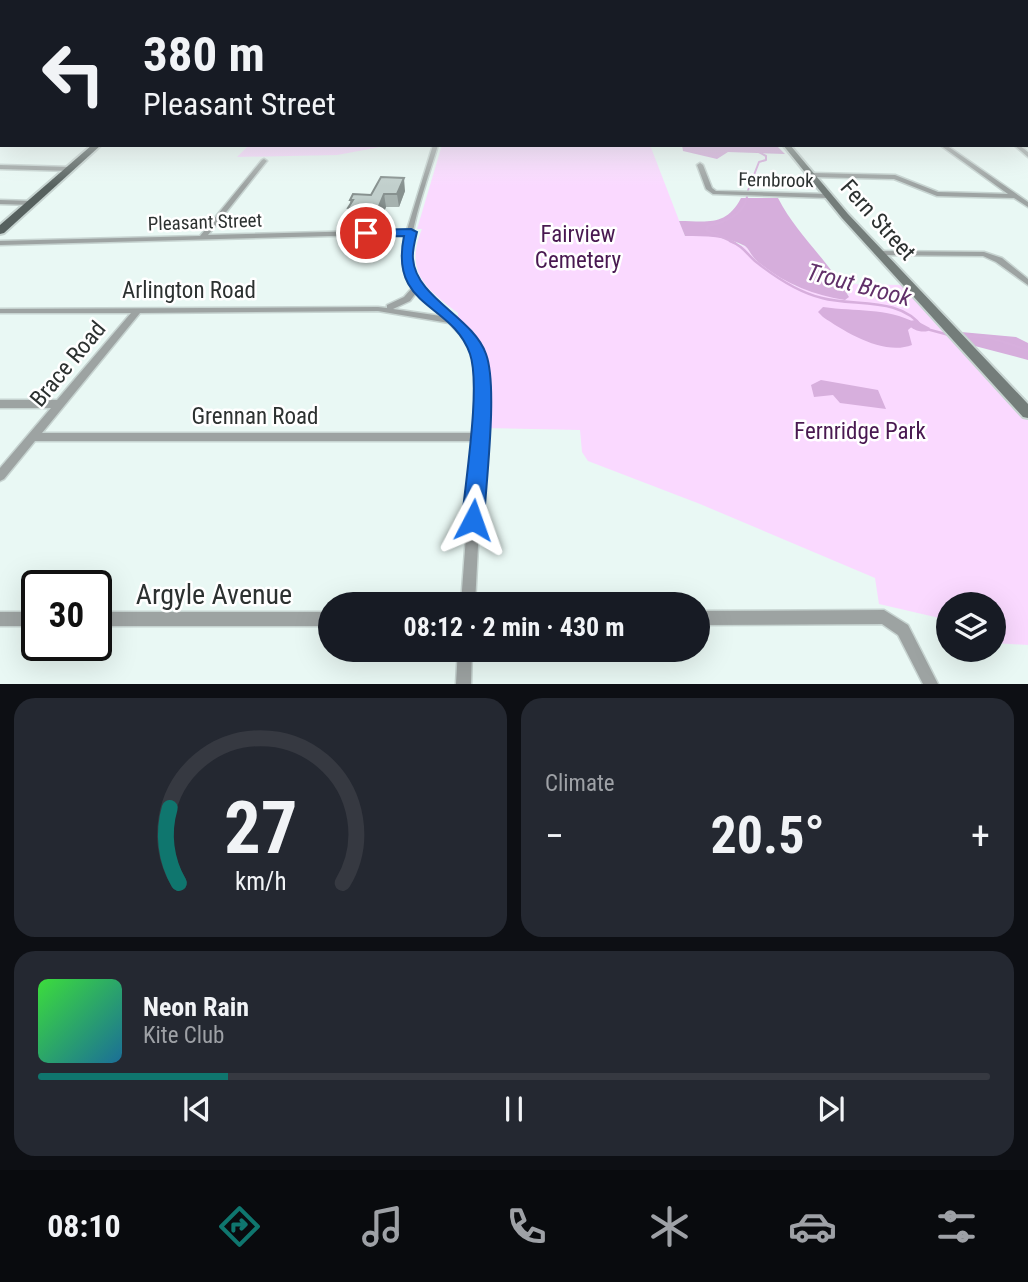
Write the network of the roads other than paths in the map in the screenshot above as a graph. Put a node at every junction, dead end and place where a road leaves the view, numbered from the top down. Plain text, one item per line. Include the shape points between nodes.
1 (93, 147) edge
2 (435, 147) edge
3 (788, 147) edge
4 (945, 147) edge
5 (264, 161) dead end
6 (700, 165) dead end
7 (0, 167) edge
8 (68, 168) junction
9 (813, 176) junction
10 (1015, 195) junction
11 (828, 196) junction
12 (0, 202) edge
13 (30, 203) junction
14 (1028, 205) edge
15 (0, 229) edge
16 (411, 232) junction
17 (202, 238) junction
18 (0, 243) edge
19 (878, 253) junction
20 (1028, 284) edge
21 (416, 288) junction
22 (378, 309) junction
23 (0, 310) edge
24 (138, 310) junction
25 (452, 320) junction
26 (0, 404) edge
27 (60, 404) junction
28 (1028, 413) edge
29 (32, 437) junction
30 (478, 437) junction
31 (0, 476) edge
32 (469, 592) edge
33 (710, 618) edge
34 (0, 619) edge
35 (21, 619) edge
36 (112, 619) edge
37 (318, 619) edge
38 (464, 662) edge
39 (463, 684) edge
40 (931, 684) edge

1 - 8 main road
2 - 16 street
3 - 9 street, Fern Street
4 - 10 street
5 - 17 street
6 - 11 street, Fernbrook via 715,193
7 - 8 street
8 - 13 main road
9 - 10 street via 895,177 937,194
9 - 11 street, Fern Street
10 - 14 street
11 - 19 street, Fern Street
12 - 13 street
13 - 15 main road
16 - 17 street, Pleasant Street
16 - 21 street via 406,266
17 - 18 street, Pleasant Street
19 - 20 street via 987,254
19 - 28 street, Fern Street
21 - 22 street, Arlington Road via 403,302
21 - 25 street
22 - 24 street, Arlington Road
22 - 25 street, Arlington Road
23 - 24 street, Arlington Road
24 - 27 street, Brace Road
25 - 30 street via 478,354 482,386
26 - 27 street
27 - 29 street, Brace Road
29 - 30 street, Grennan Road
29 - 31 street, Brace Road
30 - 32 street
33 - 40 street via 884,617 905,634
34 - 35 street
36 - 37 street, Argyle Avenue
38 - 39 street

